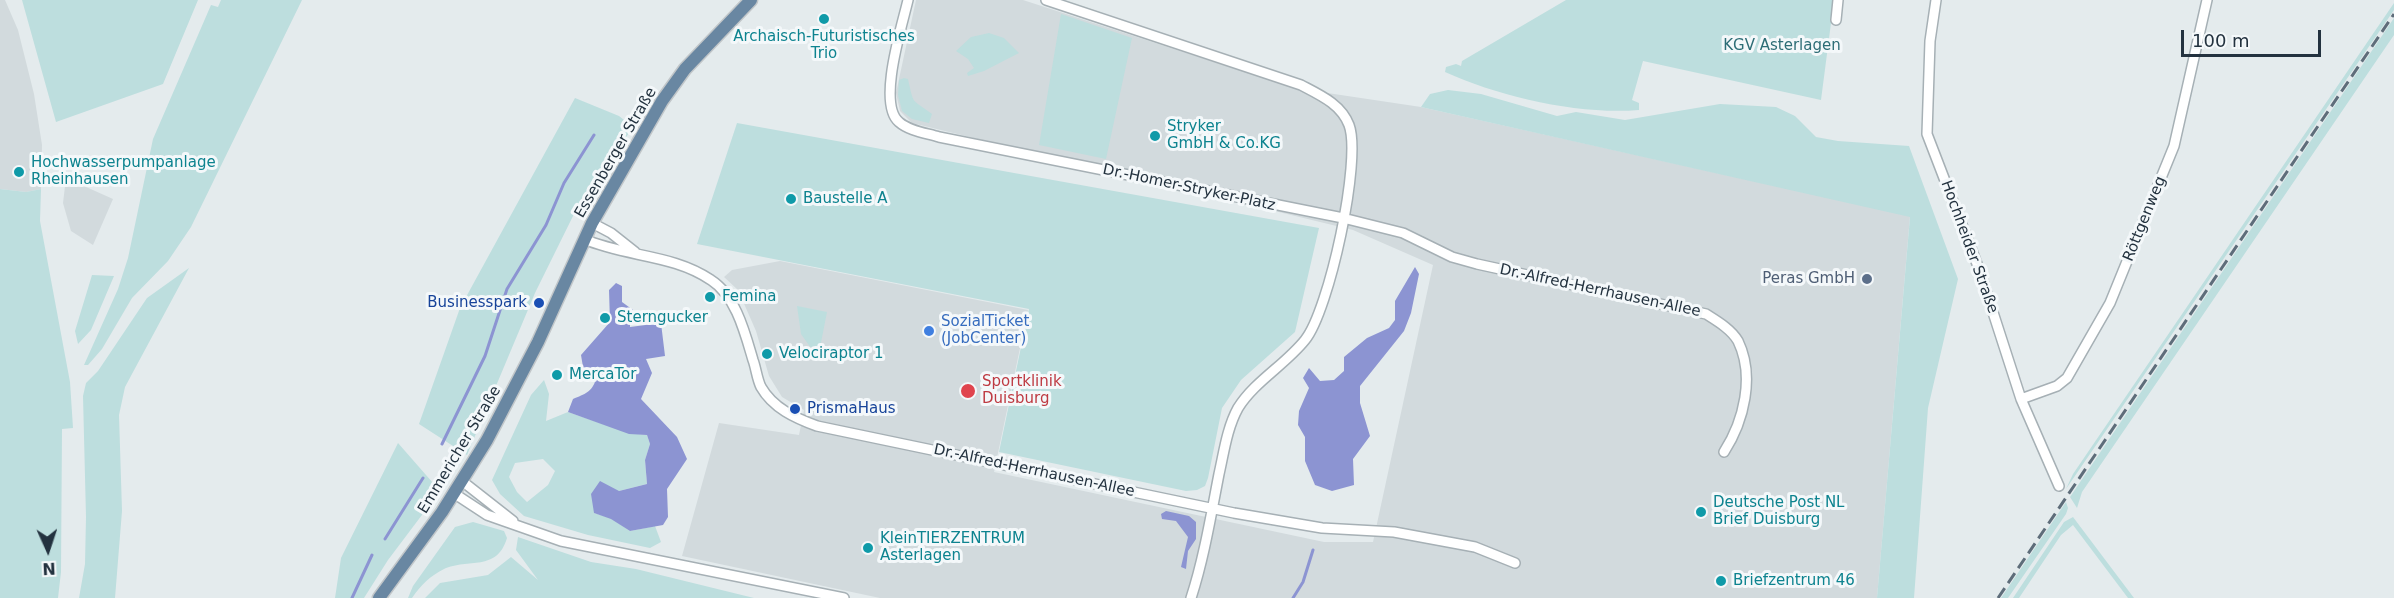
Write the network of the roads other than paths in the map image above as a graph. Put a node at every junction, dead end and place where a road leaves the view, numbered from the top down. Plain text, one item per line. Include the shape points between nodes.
1 (751, 0) edge
2 (908, 0) edge
3 (1046, 0) edge
4 (1838, 0) edge
5 (1936, 0) edge
6 (2207, 0) edge
7 (1836, 20) dead end
8 (1343, 218) junction
9 (591, 223) junction
10 (584, 239) junction
11 (637, 254) junction
12 (538, 342) joint
13 (2021, 399) junction
14 (1724, 452) dead end
15 (462, 481) junction
16 (2059, 486) dead end
17 (455, 494) junction
18 (1212, 508) junction
19 (517, 524) junction
20 (1515, 563) dead end
21 (379, 598) edge
22 (844, 598) edge
23 (1191, 598) edge

1 - 9 main road, Essenberger Straße via 679,77
2 - 8 street, Dr.-Homer-Stryker-Platz via 889,93 893,115 899,123 939,137
3 - 8 street via 1301,85 1326,98 1341,112 1351,132 1352,166
4 - 7 street
5 - 13 street, Hochheider Straße via 1930,41 1927,134 1979,269
6 - 13 street, Röttgenweg via 2174,146 2110,303 2067,378 2057,386
8 - 14 street, Dr.-Alfred-Herrhausen-Allee via 1403,233 1452,257 1477,264 1706,314 1737,339 1746,369 1740,421
8 - 18 street via 1317,321 1305,340 1238,408 1227,435
9 - 10 main road, Essenberger Straße
9 - 11 street, Dr.-Alfred-Herrhausen-Allee
10 - 11 street, Dr.-Alfred-Herrhausen-Allee via 604,248
10 - 12 main road, Essenberger Straße
11 - 18 street, Dr.-Alfred-Herrhausen-Allee via 665,259 711,280 728,296 746,333 761,386 778,407 796,418 842,432
12 - 15 main road, Emmericher Straße
13 - 16 street, Hochheider Straße
15 - 17 main road, Emmericher Straße
15 - 19 street
17 - 19 street via 486,515
17 - 21 main road, Emmericher Straße
18 - 20 street, Dr.-Alfred-Herrhausen-Allee via 1322,528 1394,532 1474,546
18 - 23 street
19 - 22 street via 561,541

